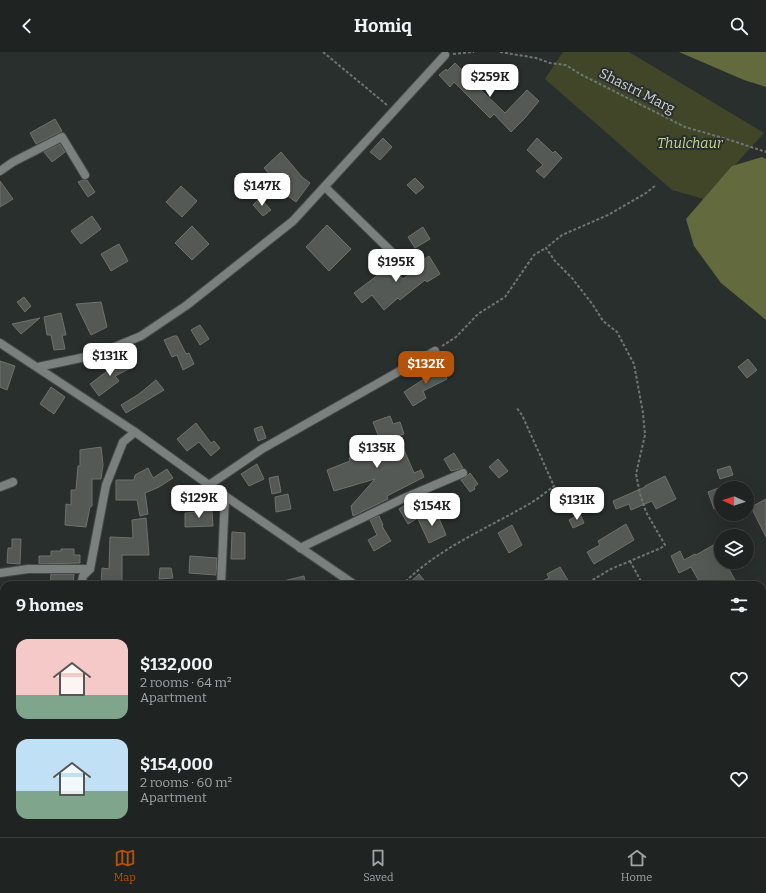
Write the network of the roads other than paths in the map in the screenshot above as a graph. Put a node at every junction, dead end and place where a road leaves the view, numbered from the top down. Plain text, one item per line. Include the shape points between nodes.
1 (445, 55) road end
2 (0, 171) edge
3 (85, 175) dead end
4 (325, 187) junction
5 (397, 257) dead end
6 (0, 343) edge
7 (435, 351) road end
8 (38, 366) junction
9 (135, 432) junction
10 (463, 473) dead end
11 (13, 482) dead end
12 (209, 485) junction
13 (0, 486) edge
14 (225, 496) junction
15 (300, 548) junction
16 (90, 568) junction
17 (0, 573) edge
18 (82, 581) edge
19 (221, 581) edge
20 (350, 581) edge

1 - 4 street
2 - 3 street via 62,138
4 - 5 street
4 - 8 street via 293,221 187,304 141,336 94,355
6 - 8 street
7 - 12 street via 262,449
8 - 9 street
9 - 12 street
9 - 16 street via 123,442 106,485
10 - 15 street
11 - 13 street
12 - 14 street
14 - 15 street
14 - 19 street
15 - 20 street
16 - 17 street via 28,569
16 - 18 street

